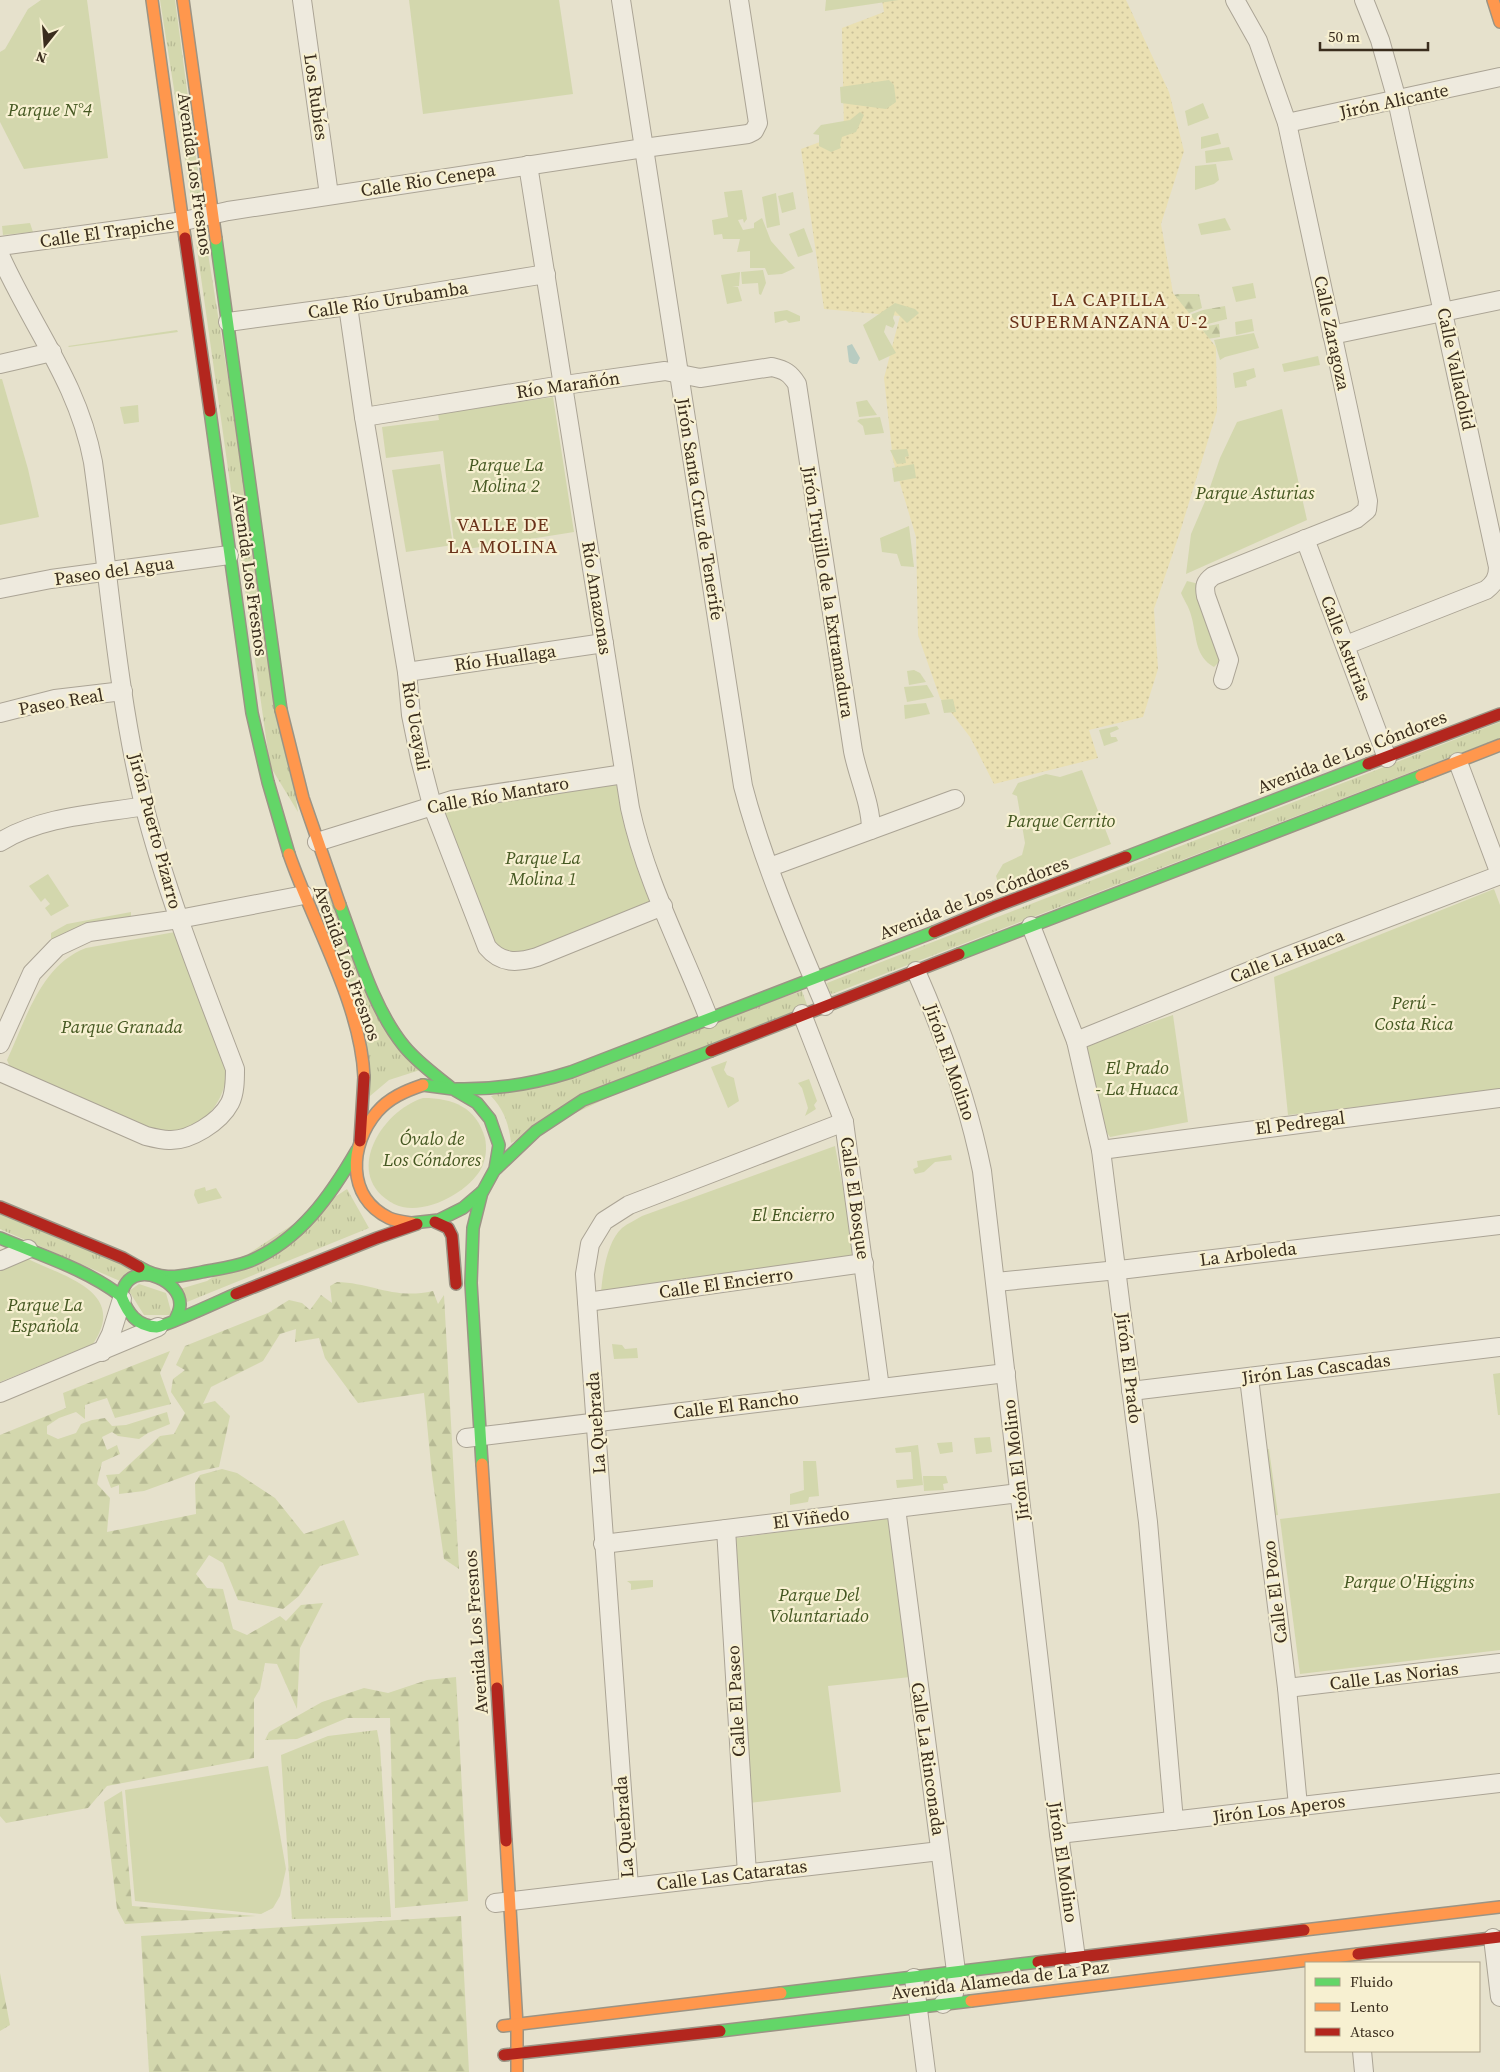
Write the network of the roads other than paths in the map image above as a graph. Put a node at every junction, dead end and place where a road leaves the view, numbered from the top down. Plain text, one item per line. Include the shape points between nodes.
1 (152, 0) edge
2 (183, 0) edge
3 (302, 0) edge
4 (621, 0) edge
5 (738, 0) edge
6 (1235, 0) edge
7 (1364, 0) edge
8 (1493, 0) edge
9 (1500, 22) edge
10 (1500, 77) edge
11 (1397, 100) junction
12 (1287, 123) junction
13 (644, 148) junction
14 (528, 165) junction
15 (329, 195) junction
16 (213, 214) junction
17 (184, 221) junction
18 (0, 246) edge
19 (0, 255) edge
20 (546, 274) junction
21 (1500, 300) edge
22 (348, 306) junction
23 (1444, 312) junction
24 (228, 322) junction
25 (1332, 335) junction
26 (52, 352) junction
27 (0, 364) edge
28 (772, 367) joint
29 (679, 374) junction
30 (563, 386) junction
31 (364, 417) junction
32 (1305, 539) junction
33 (229, 555) junction
34 (107, 571) junction
35 (0, 589) edge
36 (604, 643) junction
37 (1346, 645) junction
38 (407, 672) junction
39 (1223, 680) dead end
40 (123, 692) junction
41 (0, 714) edge
42 (1500, 714) edge
43 (1500, 745) edge
44 (1387, 758) junction
45 (1458, 762) junction
46 (624, 774) junction
47 (955, 799) dead end
48 (432, 805) junction
49 (144, 806) junction
50 (871, 830) junction
51 (0, 842) edge
52 (317, 842) junction
53 (770, 867) junction
54 (1500, 874) edge
55 (304, 895) junction
56 (663, 906) junction
57 (179, 919) junction
58 (1030, 926) junction
59 (916, 971) junction
60 (814, 980) junction
61 (825, 1006) junction
62 (802, 1014) junction
63 (709, 1019) junction
64 (1076, 1041) junction
65 (0, 1044) edge
66 (0, 1072) edge
67 (453, 1088) junction
68 (1500, 1098) edge
69 (844, 1122) junction
70 (359, 1145) junction
71 (1101, 1150) junction
72 (496, 1169) junction
73 (482, 1192) junction
74 (0, 1207) edge
75 (434, 1222) junction
76 (418, 1224) junction
77 (1500, 1224) edge
78 (0, 1238) edge
79 (28, 1249) junction
80 (126, 1259) junction
81 (0, 1261) edge
82 (864, 1263) junction
83 (1116, 1270) junction
84 (207, 1271) junction
85 (158, 1276) junction
86 (94, 1280) junction
87 (996, 1282) junction
88 (457, 1293) dead end
89 (122, 1298) junction
90 (587, 1302) junction
91 (116, 1320) junction
92 (175, 1320) junction
93 (158, 1327) junction
94 (1500, 1347) edge
95 (102, 1352) junction
96 (1006, 1373) junction
97 (1249, 1378) junction
98 (880, 1388) junction
99 (1131, 1391) junction
100 (0, 1393) edge
101 (596, 1422) junction
102 (470, 1438) junction
103 (1019, 1493) junction
104 (896, 1508) junction
105 (726, 1528) junction
106 (603, 1544) junction
107 (1500, 1663) edge
108 (1287, 1688) junction
109 (1500, 1783) edge
110 (1298, 1806) junction
111 (1174, 1821) junction
112 (1059, 1834) junction
113 (940, 1851) junction
114 (747, 1874) junction
115 (629, 1888) junction
116 (499, 1902) junction
117 (1500, 1907) edge
118 (1346, 1925) junction
119 (1496, 1938) edge
120 (1076, 1958) junction
121 (1350, 1959) edge
122 (1323, 1962) edge
123 (1305, 1964) edge
124 (956, 1972) junction
125 (914, 1978) junction
126 (1500, 1997) edge
127 (943, 2004) junction
128 (918, 2008) junction
129 (516, 2025) junction
130 (503, 2035) junction
131 (1362, 2052) edge
132 (517, 2054) junction
133 (504, 2070) dead end
134 (517, 2072) edge
135 (926, 2072) edge
136 (1364, 2072) edge

1 - 17 street, Avenida Los Fresnos
2 - 16 street, Avenida Los Fresnos
3 - 15 street, Los Rubíes
4 - 13 street, Jirón Santa Cruz de Tenerife
5 - 13 street, Calle Rio Cenepa via 758,116 754,131
6 - 12 street, Calle Zaragoza via 1258,41
7 - 11 street, Calle Valladolid via 1380,40
8 - 9 street
10 - 11 street, Jirón Alicante
11 - 12 street, Jirón Alicante
11 - 23 street, Calle Valladolid
12 - 25 street, Calle Zaragoza
13 - 14 street, Calle Rio Cenepa
13 - 29 street, Jirón Santa Cruz de Tenerife
14 - 15 street, Calle Rio Cenepa
14 - 20 street, Río Amazonas
15 - 16 street, Calle Rio Cenepa
16 - 17 street, Calle El Trapiche
16 - 24 street, Avenida Los Fresnos
17 - 18 street, Calle El Trapiche
17 - 33 street, Avenida Los Fresnos
19 - 26 street, Jirón Puerto Pizarro
20 - 22 street, Calle Río Urubamba
20 - 30 street, Río Amazonas
21 - 23 street
22 - 24 street, Calle Río Urubamba
22 - 31 street, Río Ucayali
23 - 25 street
23 - 37 street, Calle Valladolid via 1498,576 1486,590
24 - 52 street, Avenida Los Fresnos via 281,708 295,772
25 - 32 street, Calle Zaragoza via 1367,510 1356,519
26 - 27 street
26 - 34 street, Jirón Puerto Pizarro via 73,395 87,436
28 - 29 street, Río Marañón via 700,378
28 - 50 street, Jirón Trujillo de la Extramadura via 792,374 797,384 853,751
29 - 30 street, Río Marañón via 664,371
29 - 53 street, Jirón Santa Cruz de Tenerife via 743,786
30 - 31 street, Río Marañón
30 - 36 street, Río Amazonas
31 - 38 street, Río Ucayali
32 - 37 street, Calle Asturias
32 - 39 street, Calle Zaragoza via 1206,580 1204,588 1229,660
33 - 34 street, Paseo del Agua
33 - 55 street, Avenida Los Fresnos via 263,767
34 - 35 street, Paseo del Agua
34 - 40 street, Jirón Puerto Pizarro
36 - 38 street, Río Huallaga
36 - 46 street, Río Amazonas
37 - 44 street, Calle Asturias
38 - 48 street, Río Ucayali via 411,715
40 - 41 street, Paseo Real via 55,699
40 - 49 street, Jirón Puerto Pizarro
42 - 44 street, Avenida de Los Cóndores
43 - 45 street
44 - 60 street, Avenida de Los Cóndores via 994,907
45 - 54 street
45 - 58 street
46 - 48 street, Calle Río Mantaro
46 - 56 street, Río Amazonas via 638,843
47 - 50 street
48 - 52 street, Calle Río Mantaro
48 - 56 street, Río Ucayali via 481,936 493,955 500,959 521,961 537,957
49 - 51 street via 59,820
49 - 57 street, Jirón Puerto Pizarro
50 - 53 street
52 - 67 street, Avenida Los Fresnos via 387,1021 413,1056
53 - 60 street, Jirón Santa Cruz de Tenerife
54 - 64 street, Calle La Huaca
55 - 57 street
55 - 70 street, Avenida Los Fresnos via 360,1039 364,1086
56 - 63 street, Río Amazonas
57 - 65 street via 89,932 57,946 32,973
57 - 66 street, Jirón Puerto Pizarro via 235,1069 230,1103 215,1122 197,1133 170,1140 146,1136
58 - 59 street
58 - 64 street, Jirón El Prado
59 - 61 street
59 - 87 street, Jirón El Molino via 949,1048 967,1103 982,1171
60 - 61 street, Jirón Santa Cruz de Tenerife
60 - 63 street, Avenida de Los Cóndores
61 - 62 street
62 - 69 street, Calle El Bosque
62 - 72 street via 582,1100 527,1136
63 - 67 street, Avenida de Los Cóndores via 544,1081 513,1088
64 - 71 street, Jirón El Prado
67 - 70 street via 423,1085 399,1093 374,1118
67 - 72 street via 475,1100 492,1122 498,1147
68 - 71 street, El Pedregal
69 - 82 street, Calle El Bosque
69 - 90 street, La Quebrada via 629,1205 604,1221 590,1244 585,1274
70 - 76 street via 356,1174 364,1196 386,1216
70 - 84 street via 333,1190 288,1238 252,1260
71 - 83 street, Jirón El Prado
72 - 73 street
73 - 75 street via 465,1208
73 - 102 street, Avenida Los Fresnos via 473,1228
74 - 80 street
75 - 76 street
75 - 88 street via 448,1228 452,1236
76 - 92 street
77 - 83 street, La Arboleda
78 - 79 street
79 - 81 street
79 - 86 street
80 - 84 street via 167,1270
80 - 85 street
82 - 90 street, Calle El Encierro
82 - 98 street, Calle El Bosque
83 - 87 street, La Arboleda
83 - 99 street, Jirón El Prado
84 - 85 street
85 - 89 street via 132,1278 123,1286
85 - 92 street via 178,1295 181,1309
86 - 89 street
86 - 91 street via 111,1299
87 - 96 street, Jirón El Molino
89 - 91 street
89 - 93 street via 128,1313 135,1319
90 - 101 street, La Quebrada
91 - 95 street
92 - 93 street
93 - 95 street
94 - 97 street, Jirón Las Cascadas
95 - 100 street
96 - 98 street, Calle El Rancho
96 - 103 street, Jirón El Molino
97 - 99 street, Jirón Las Cascadas
97 - 108 street, Calle El Pozo
98 - 101 street, Calle El Rancho
99 - 111 street, Jirón El Prado via 1148,1522
101 - 102 street, Calle El Rancho
101 - 106 street, La Quebrada
102 - 116 street, Avenida Los Fresnos
103 - 104 street, El Viñedo
103 - 112 street, Jirón El Molino
104 - 105 street, El Viñedo
104 - 113 street, Calle La Rinconada
105 - 106 street, El Viñedo
105 - 114 street, Calle El Paseo
106 - 115 street, La Quebrada
107 - 108 street, Calle Las Norias
108 - 110 street, Calle El Pozo
109 - 110 street, Jirón Los Aperos
110 - 111 street, Jirón Los Aperos
111 - 112 street, Jirón Los Aperos
112 - 120 street, Jirón El Molino
113 - 114 street, Calle Las Cataratas
113 - 124 street, Calle La Rinconada
114 - 115 street, Calle Las Cataratas
115 - 116 street, Calle Las Cataratas
116 - 129 street, Avenida Los Fresnos
117 - 118 street, Avenida Alameda de La Paz
118 - 120 street, Avenida Alameda de La Paz
118 - 121 street
119 - 121 street, Avenida Alameda de La Paz
119 - 126 street
120 - 124 street, Avenida Alameda de La Paz
121 - 122 street, Avenida Alameda de La Paz
123 - 127 street, Avenida Alameda de La Paz
124 - 125 street, Avenida Alameda de La Paz
124 - 127 street, Calle La Rinconada via 956,1988
125 - 128 street
125 - 129 street, Avenida Alameda de La Paz
127 - 128 street, Avenida Alameda de La Paz
128 - 132 street, Avenida Alameda de La Paz
128 - 135 street
129 - 130 street, Avenida Alameda de La Paz
129 - 132 street, Avenida Los Fresnos
130 - 132 street, Avenida Alameda de La Paz
130 - 133 street
131 - 136 street
132 - 134 street, Avenida Los Fresnos

